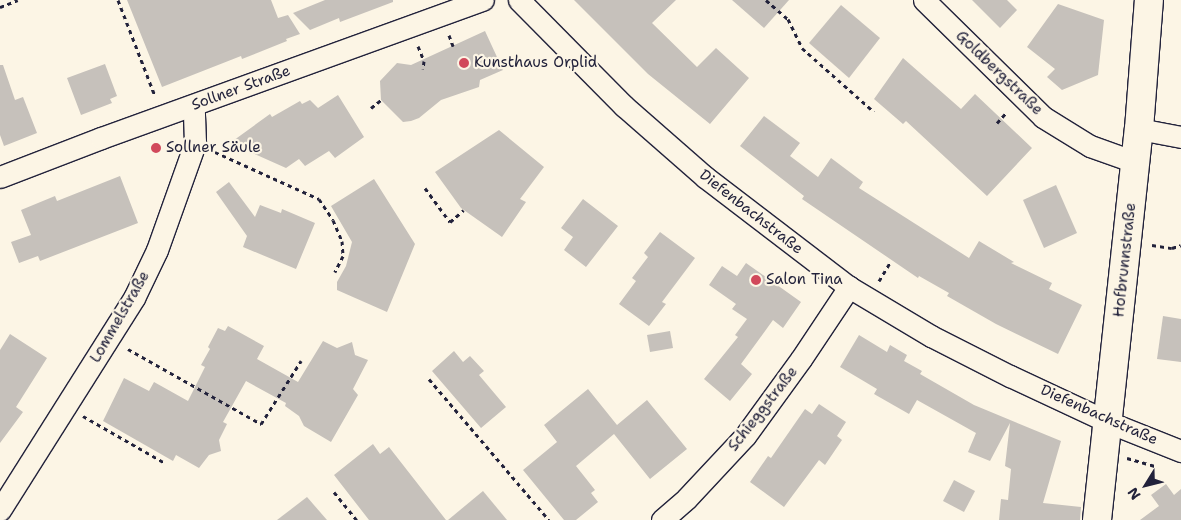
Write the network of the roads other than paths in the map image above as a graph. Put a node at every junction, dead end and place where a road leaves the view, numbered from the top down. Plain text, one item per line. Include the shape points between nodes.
1 (483, 0) edge
2 (519, 0) edge
3 (924, 0) edge
4 (1149, 0) edge
5 (194, 105) junction
6 (1139, 129) junction
7 (1181, 138) edge
8 (1135, 162) junction
9 (0, 177) edge
10 (849, 287) junction
11 (1108, 422) junction
12 (1181, 451) edge
13 (0, 510) edge
14 (662, 520) edge
15 (1097, 520) edge

1 - 5 street, Sollner Straße
2 - 10 street, Diefenbachstraße via 624,106 705,177
3 - 8 street, Goldbergstraße via 1043,117 1090,146
4 - 6 street, Hofbrunnstraße
5 - 9 street, Sollner Straße
5 - 13 street, Lommelstraße via 195,142 157,250 134,298
6 - 7 street
6 - 8 street, Hofbrunnstraße
8 - 11 street, Hofbrunnstraße
10 - 11 street, Diefenbachstraße via 931,336
10 - 14 street, Schieggstraße via 746,436
11 - 12 street, Diefenbachstraße
11 - 15 street, Hofbrunnstraße

